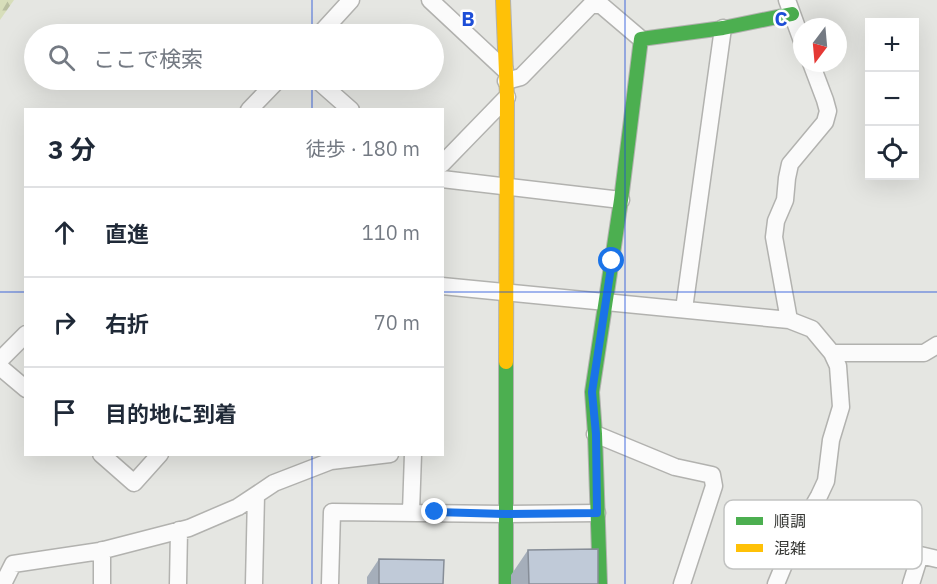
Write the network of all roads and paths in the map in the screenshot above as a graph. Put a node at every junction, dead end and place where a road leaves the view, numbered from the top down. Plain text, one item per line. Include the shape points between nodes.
1 (351, 0) edge
2 (430, 0) edge
3 (503, 0) edge
4 (789, 7) edge
5 (329, 24) edge
6 (723, 28) junction
7 (641, 39) junction
8 (814, 72) edge
9 (506, 83) junction
10 (268, 90) edge
11 (328, 90) edge
12 (251, 108) edge
13 (349, 108) edge
14 (444, 161) edge
15 (444, 179) edge
16 (507, 187) junction
17 (621, 200) junction
18 (444, 286) edge
19 (507, 292) junction
20 (607, 301) junction
21 (684, 309) junction
22 (789, 320) junction
23 (24, 336) edge
24 (937, 345) edge
25 (831, 353) junction
26 (0, 360) edge
27 (0, 367) edge
28 (24, 387) edge
29 (596, 434) junction
30 (103, 456) edge
31 (158, 456) edge
32 (358, 456) edge
33 (414, 456) edge
34 (327, 458) edge
35 (256, 495) junction
36 (817, 500) edge
37 (411, 512) junction
38 (597, 513) junction
39 (505, 514) junction
40 (179, 530) junction
41 (102, 550) junction
42 (922, 555) edge
43 (937, 559) edge
44 (782, 569) edge
45 (916, 569) edge
46 (3, 584) edge
47 (102, 584) edge
48 (178, 584) edge
49 (254, 584) edge
50 (330, 584) edge
51 (506, 584) edge
52 (600, 584) edge
53 (682, 584) edge
54 (776, 584) edge
55 (911, 584) edge

1 - 5 street
2 - 9 street
3 - 9 street
4 - 6 street
6 - 7 street
6 - 21 street
7 - 9 street via 601,5 591,5 521,77
7 - 17 street
8 - 22 street via 828,111 825,122 790,164 774,237
9 - 14 street
9 - 16 street
10 - 12 street
11 - 13 street
15 - 16 street
16 - 17 street
16 - 19 street
17 - 20 street
18 - 19 street
19 - 20 street
19 - 39 street
20 - 21 street
20 - 29 street via 592,392
21 - 22 street
22 - 25 street via 812,329
23 - 26 street
24 - 25 street via 924,353
25 - 36 street via 838,366 841,407 831,440 826,481
27 - 28 street
29 - 38 street
29 - 53 street via 675,467 712,475 714,486
30 - 31 street via 134,483
32 - 34 street
33 - 37 street
34 - 35 street
35 - 40 street via 238,507
35 - 49 street
37 - 39 street
37 - 50 street via 332,512
38 - 39 street
38 - 52 street
39 - 51 street
40 - 41 street
40 - 48 street
41 - 46 street via 14,564
41 - 47 street
42 - 43 street
44 - 54 street
45 - 55 street

